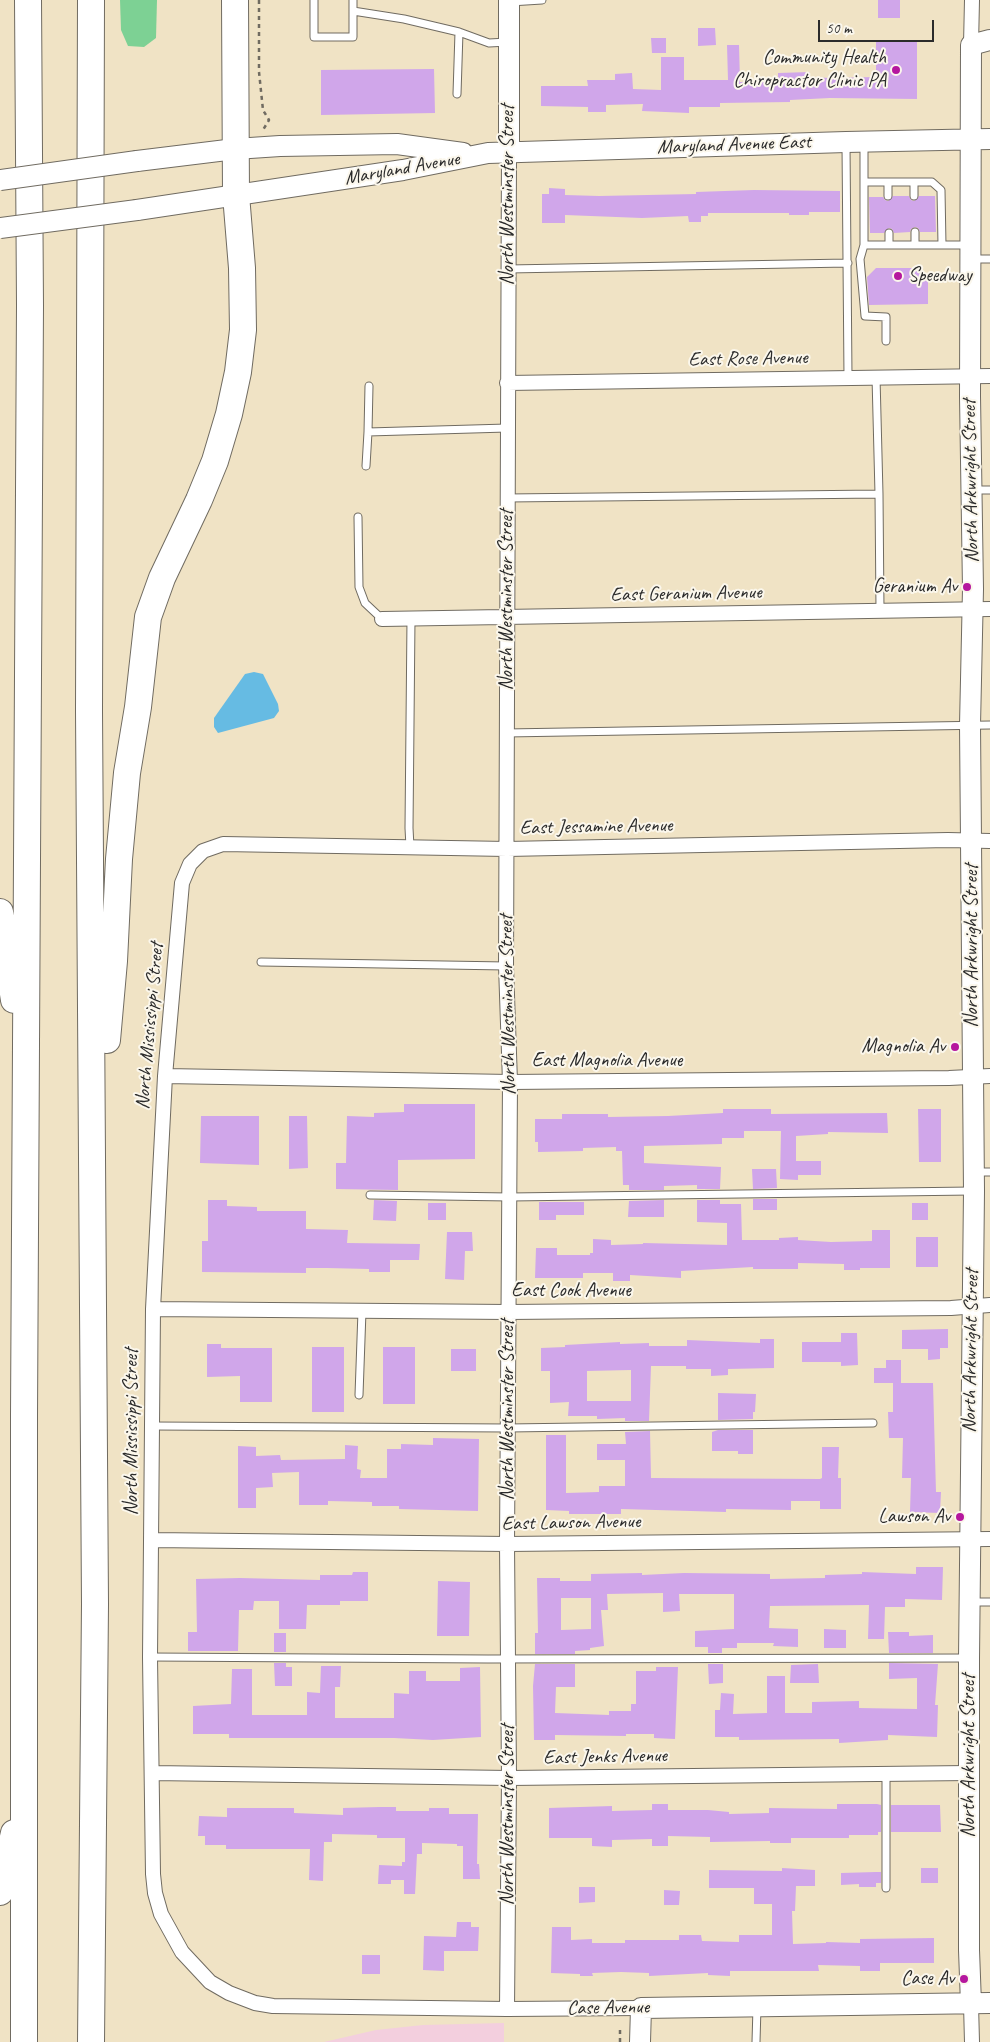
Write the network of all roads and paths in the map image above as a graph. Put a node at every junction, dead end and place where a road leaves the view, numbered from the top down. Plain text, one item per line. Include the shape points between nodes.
1 (28, 0) edge
2 (91, 0) edge
3 (235, 0) edge
4 (259, 0) edge
5 (314, 0) edge
6 (353, 0) edge
7 (542, 0) edge
8 (972, 0) edge
9 (509, 1) edge
10 (353, 12) junction
11 (459, 32) junction
12 (509, 42) junction
13 (981, 42) edge
14 (457, 94) dead end
15 (263, 129) dead end
16 (980, 140) edge
17 (855, 142) junction
18 (235, 149) junction
19 (508, 153) junction
20 (478, 154) junction
21 (0, 180) edge
22 (864, 182) junction
23 (888, 182) junction
24 (914, 182) junction
25 (236, 195) junction
26 (888, 196) dead end
27 (914, 196) dead end
28 (0, 228) edge
29 (915, 232) dead end
30 (889, 233) dead end
31 (864, 245) junction
32 (889, 245) junction
33 (915, 245) junction
34 (942, 245) junction
35 (970, 252) junction
36 (990, 259) edge
37 (848, 263) junction
38 (508, 269) junction
39 (886, 341) dead end
40 (970, 376) junction
41 (990, 376) edge
42 (848, 377) junction
43 (876, 377) junction
44 (507, 383) junction
45 (369, 386) dead end
46 (507, 428) junction
47 (368, 432) junction
48 (366, 466) dead end
49 (980, 490) edge
50 (879, 494) junction
51 (507, 498) junction
52 (358, 517) dead end
53 (981, 609) edge
54 (880, 610) junction
55 (507, 617) junction
56 (382, 618) joint
57 (411, 618) junction
58 (980, 725) edge
59 (506, 733) junction
60 (981, 842) edge
61 (410, 847) junction
62 (507, 849) junction
63 (203, 851) joint
64 (0, 912) edge
65 (261, 962) dead end
66 (506, 966) junction
67 (165, 1076) junction
68 (981, 1076) edge
69 (510, 1082) junction
70 (26, 1095) junction
71 (979, 1178) edge
72 (370, 1196) dead end
73 (510, 1197) junction
74 (93, 1199) junction
75 (981, 1306) edge
76 (153, 1309) junction
77 (362, 1310) junction
78 (508, 1312) junction
79 (359, 1395) dead end
80 (874, 1423) dead end
81 (153, 1426) junction
82 (508, 1428) junction
83 (990, 1539) edge
84 (152, 1540) junction
85 (969, 1540) junction
86 (507, 1544) junction
87 (969, 1602) junction
88 (990, 1602) edge
89 (150, 1657) junction
90 (969, 1658) junction
91 (507, 1659) junction
92 (152, 1773) junction
93 (969, 1773) junction
94 (886, 1774) junction
95 (510, 1778) junction
96 (24, 1794) junction
97 (886, 1888) dead end
98 (0, 1892) edge
99 (92, 1924) junction
100 (229, 1993) joint
101 (981, 2003) edge
102 (757, 2007) junction
103 (641, 2008) junction
104 (506, 2010) junction
105 (620, 2030) dead end
106 (24, 2042) edge
107 (90, 2042) edge
108 (104, 2042) edge
109 (620, 2042) edge
110 (640, 2042) edge
111 (756, 2042) edge
112 (972, 2042) edge

1 - 70 highway via 30,324
2 - 74 highway via 89,721
3 - 18 highway
4 - 15 path via 260,81 263,110 269,120
5 - 10 lane via 314,37 353,37
6 - 10 lane
7 - 9 lane
8 - 13 street, North Arkwright Street
9 - 12 street, North Westminster Street
10 - 11 lane via 404,19
11 - 12 lane via 489,43
11 - 14 lane
12 - 19 street, North Westminster Street
13 - 16 street, North Arkwright Street
16 - 17 street, Maryland Avenue East
16 - 35 street, North Arkwright Street
17 - 19 street, Maryland Avenue East
17 - 22 lane
17 - 37 lane
18 - 20 street, Maryland Avenue via 398,144
18 - 21 street, Maryland Avenue, bridge
18 - 25 highway
19 - 20 street, Maryland Avenue East
19 - 38 street, North Westminster Street
20 - 25 street, Maryland Avenue via 403,170
22 - 23 lane
22 - 31 lane
23 - 24 lane
23 - 26 lane
24 - 27 lane
24 - 34 lane via 932,182 941,190
25 - 28 street, Maryland Avenue, bridge
25 - 74 highway via 243,330 238,372 215,461 162,578 148,617 118,859 114,960
29 - 33 lane
30 - 32 lane
31 - 32 lane
31 - 39 lane via 860,259 865,316 886,317
32 - 33 lane
33 - 34 lane
34 - 35 lane
35 - 36 lane
35 - 40 street, North Arkwright Street
37 - 38 lane
37 - 42 lane
38 - 44 street, North Westminster Street
40 - 41 street, East Rose Avenue
40 - 43 street, East Rose Avenue
40 - 49 street, North Arkwright Street
42 - 43 street, East Rose Avenue
42 - 44 street, East Rose Avenue
43 - 50 lane
44 - 46 street, North Westminster Street
45 - 47 lane
46 - 47 lane
46 - 51 street, North Westminster Street
47 - 48 lane
49 - 53 street, North Arkwright Street via 973,589
50 - 51 lane
50 - 54 lane
51 - 55 street, North Westminster Street
52 - 56 lane via 358,587 365,603
53 - 54 street, East Geranium Avenue
53 - 58 street, North Arkwright Street
54 - 55 street, East Geranium Avenue
55 - 57 street, East Geranium Avenue
55 - 59 street, North Westminster Street
56 - 57 street, East Geranium Avenue
57 - 61 lane
58 - 59 lane
58 - 60 street, North Arkwright Street
59 - 62 street, North Westminster Street
60 - 62 street, East Jessamine Avenue via 939,840
60 - 68 street, North Arkwright Street
61 - 62 street, East Jessamine Avenue
61 - 63 street, East Jessamine Avenue via 223,844
62 - 66 street, North Westminster Street
63 - 67 street, North Mississippi Street via 190,864 182,883
64 - 70 highway
65 - 66 lane
66 - 69 street, North Westminster Street
67 - 69 street, East Magnolia Avenue
67 - 76 street, North Mississippi Street
68 - 69 street, East Magnolia Avenue
68 - 71 street, North Arkwright Street
69 - 73 street, North Westminster Street
70 - 96 highway
71 - 73 lane
71 - 75 street, North Arkwright Street
72 - 73 lane
73 - 78 street, North Westminster Street
74 - 99 highway via 95,1614
75 - 78 street, East Cook Avenue
75 - 85 street, North Arkwright Street
76 - 77 street, East Cook Avenue
76 - 81 street, North Mississippi Street
77 - 78 street, East Cook Avenue
77 - 79 lane
78 - 82 street, North Westminster Street
80 - 82 lane
81 - 82 lane
81 - 84 street, North Mississippi Street
82 - 86 street, North Westminster Street
83 - 85 street, East Lawson Avenue
84 - 86 street, East Lawson Avenue
84 - 89 street, North Mississippi Street
85 - 86 street, East Lawson Avenue
85 - 87 street, North Arkwright Street
86 - 91 street, North Westminster Street
87 - 88 lane
87 - 90 street, North Arkwright Street
89 - 91 lane
89 - 92 street, North Mississippi Street
90 - 91 lane
90 - 93 street, North Arkwright Street
91 - 95 street, North Westminster Street
92 - 95 street, East Jenks Avenue
92 - 100 street, North Mississippi Street via 152,1874 161,1914 170,1934 195,1968
93 - 94 street, East Jenks Avenue
93 - 101 street, North Arkwright Street via 969,1940
94 - 95 street, East Jenks Avenue
94 - 97 lane
95 - 104 street, North Westminster Street
96 - 98 highway
96 - 106 highway
99 - 107 highway
99 - 108 highway
100 - 104 street, Case Avenue via 255,2003 292,2008
101 - 102 street, Case Avenue
101 - 112 street, North Arkwright Street
102 - 103 street, Case Avenue
102 - 111 lane
103 - 104 street, Case Avenue
103 - 110 street
105 - 109 path

